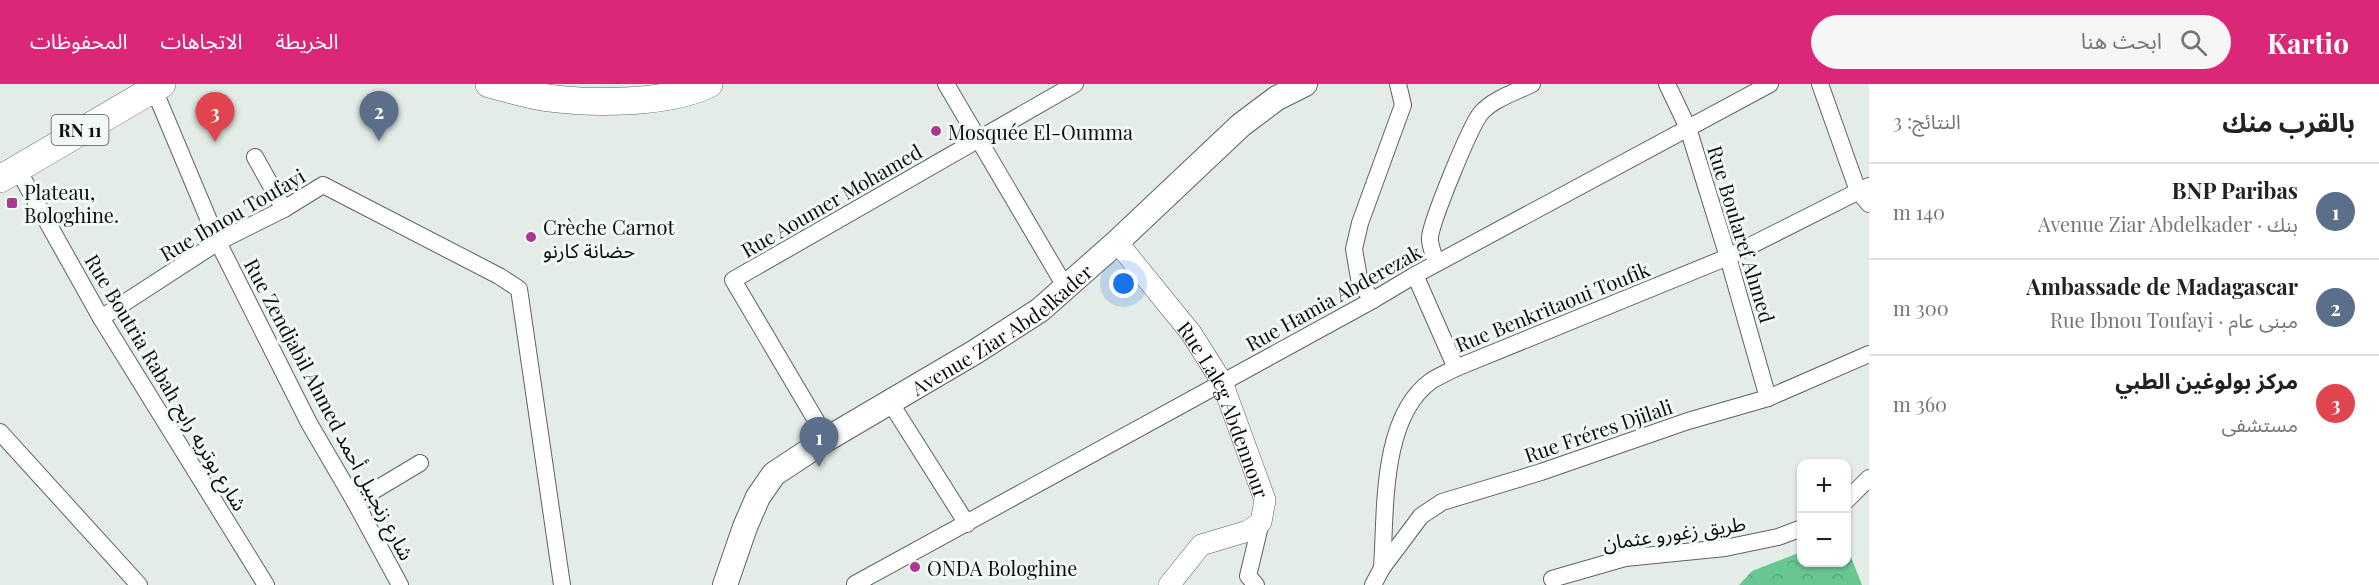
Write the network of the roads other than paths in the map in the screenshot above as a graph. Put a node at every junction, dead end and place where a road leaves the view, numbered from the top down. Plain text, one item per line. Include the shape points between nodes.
1 (489, 84) edge
2 (946, 84) edge
3 (1075, 84) edge
4 (1305, 84) edge
5 (1398, 84) edge
6 (1532, 84) edge
7 (1666, 84) edge
8 (1770, 84) edge
9 (1820, 84) edge
10 (157, 86) edge
11 (700, 88) edge
12 (1688, 128) junction
13 (979, 139) junction
14 (255, 157) dead end
15 (8, 174) edge
16 (1866, 194) edge
17 (284, 209) junction
18 (218, 242) junction
19 (1117, 242) junction
20 (1728, 257) junction
21 (1436, 263) junction
22 (1415, 275) junction
23 (1066, 288) junction
24 (1373, 300) junction
25 (101, 318) junction
26 (1869, 354) edge
27 (1456, 368) junction
28 (1222, 382) junction
29 (1767, 398) junction
30 (890, 402) junction
31 (0, 432) edge
32 (827, 439) junction
33 (420, 463) dead end
34 (1869, 478) edge
35 (1851, 496) edge
36 (355, 502) junction
37 (1261, 522) junction
38 (967, 524) junction
39 (1797, 530) edge
40 (1382, 568) junction
41 (1552, 579) dead end
42 (855, 584) dead end
43 (139, 585) edge
44 (266, 585) edge
45 (400, 585) edge
46 (562, 585) edge
47 (725, 585) edge
48 (1169, 585) edge
49 (1256, 585) edge
50 (1373, 585) edge

1 - 11 main road via 548,98 614,102
2 - 13 street
3 - 13 street, Rue Aoumer Mohamed
4 - 19 main road, Avenue Ziar Abdelkader via 1277,98 1241,125
5 - 24 street via 1403,105 1354,249 1360,284
6 - 21 street via 1481,113 1430,238
7 - 12 street, Rue Boularef Ahmed
8 - 12 street, Rue Hamia Abderezak
9 - 16 street
10 - 15 main road, RN 11
10 - 18 street, Rue Zendjabil Ahmed شارع زنجبيل أحمد
12 - 20 street, Rue Boularef Ahmed
12 - 21 street, Rue Hamia Abderezak
13 - 23 street
13 - 32 street, Rue Aoumer Mohamed via 733,280
14 - 17 street
15 - 25 street, Rue Boutria Rabah شارع بوتريه رابح
16 - 20 street, Rue Benkritaoui Toufik
17 - 18 street, Rue Ibnou Toufayi
17 - 46 street, Rue Ibnou Toufayi via 323,185 519,290
18 - 25 street, Rue Ibnou Toufayi
18 - 36 street, Rue Zendjabil Ahmed شارع زنجبيل أحمد via 309,423
19 - 23 main road, Avenue Ziar Abdelkader
19 - 28 street, Rue Laleg Abdennour via 1191,333
20 - 27 street, Rue Benkritaoui Toufik
20 - 29 street, Rue Boularef Ahmed
21 - 22 street, Rue Hamia Abderezak
22 - 24 street, Rue Hamia Abderezak
22 - 27 street
23 - 30 main road, Avenue Ziar Abdelkader via 1021,322
24 - 28 street, Rue Hamia Abderezak
25 - 44 street, Rue Boutria Rabah شارع بوتريه رابح
26 - 29 street, Rue Fréres Djilali
27 - 40 street, Rue Benkritaoui Toufik via 1431,381 1410,403 1398,430 1388,467
28 - 37 street, Rue Laleg Abdennour via 1265,500
28 - 38 street, Rue Hamia Abderezak
29 - 40 street, Rue Fréres Djilali via 1442,502 1422,516
30 - 32 main road, Avenue Ziar Abdelkader
30 - 38 street
31 - 43 street
32 - 47 main road, Avenue Ziar Abdelkader via 774,474 749,517
33 - 36 street
34 - 35 street
36 - 45 street, Rue Zendjabil Ahmed شارع زنجبيل أحمد
37 - 48 street, Rue Laleg Abdennour via 1248,531 1201,545
37 - 49 street via 1248,576
38 - 42 street, Rue Hamia Abderezak
39 - 41 street, طريق زغورو عثمان via 1725,548 1625,558
40 - 50 street, Rue Fréres Djilali

